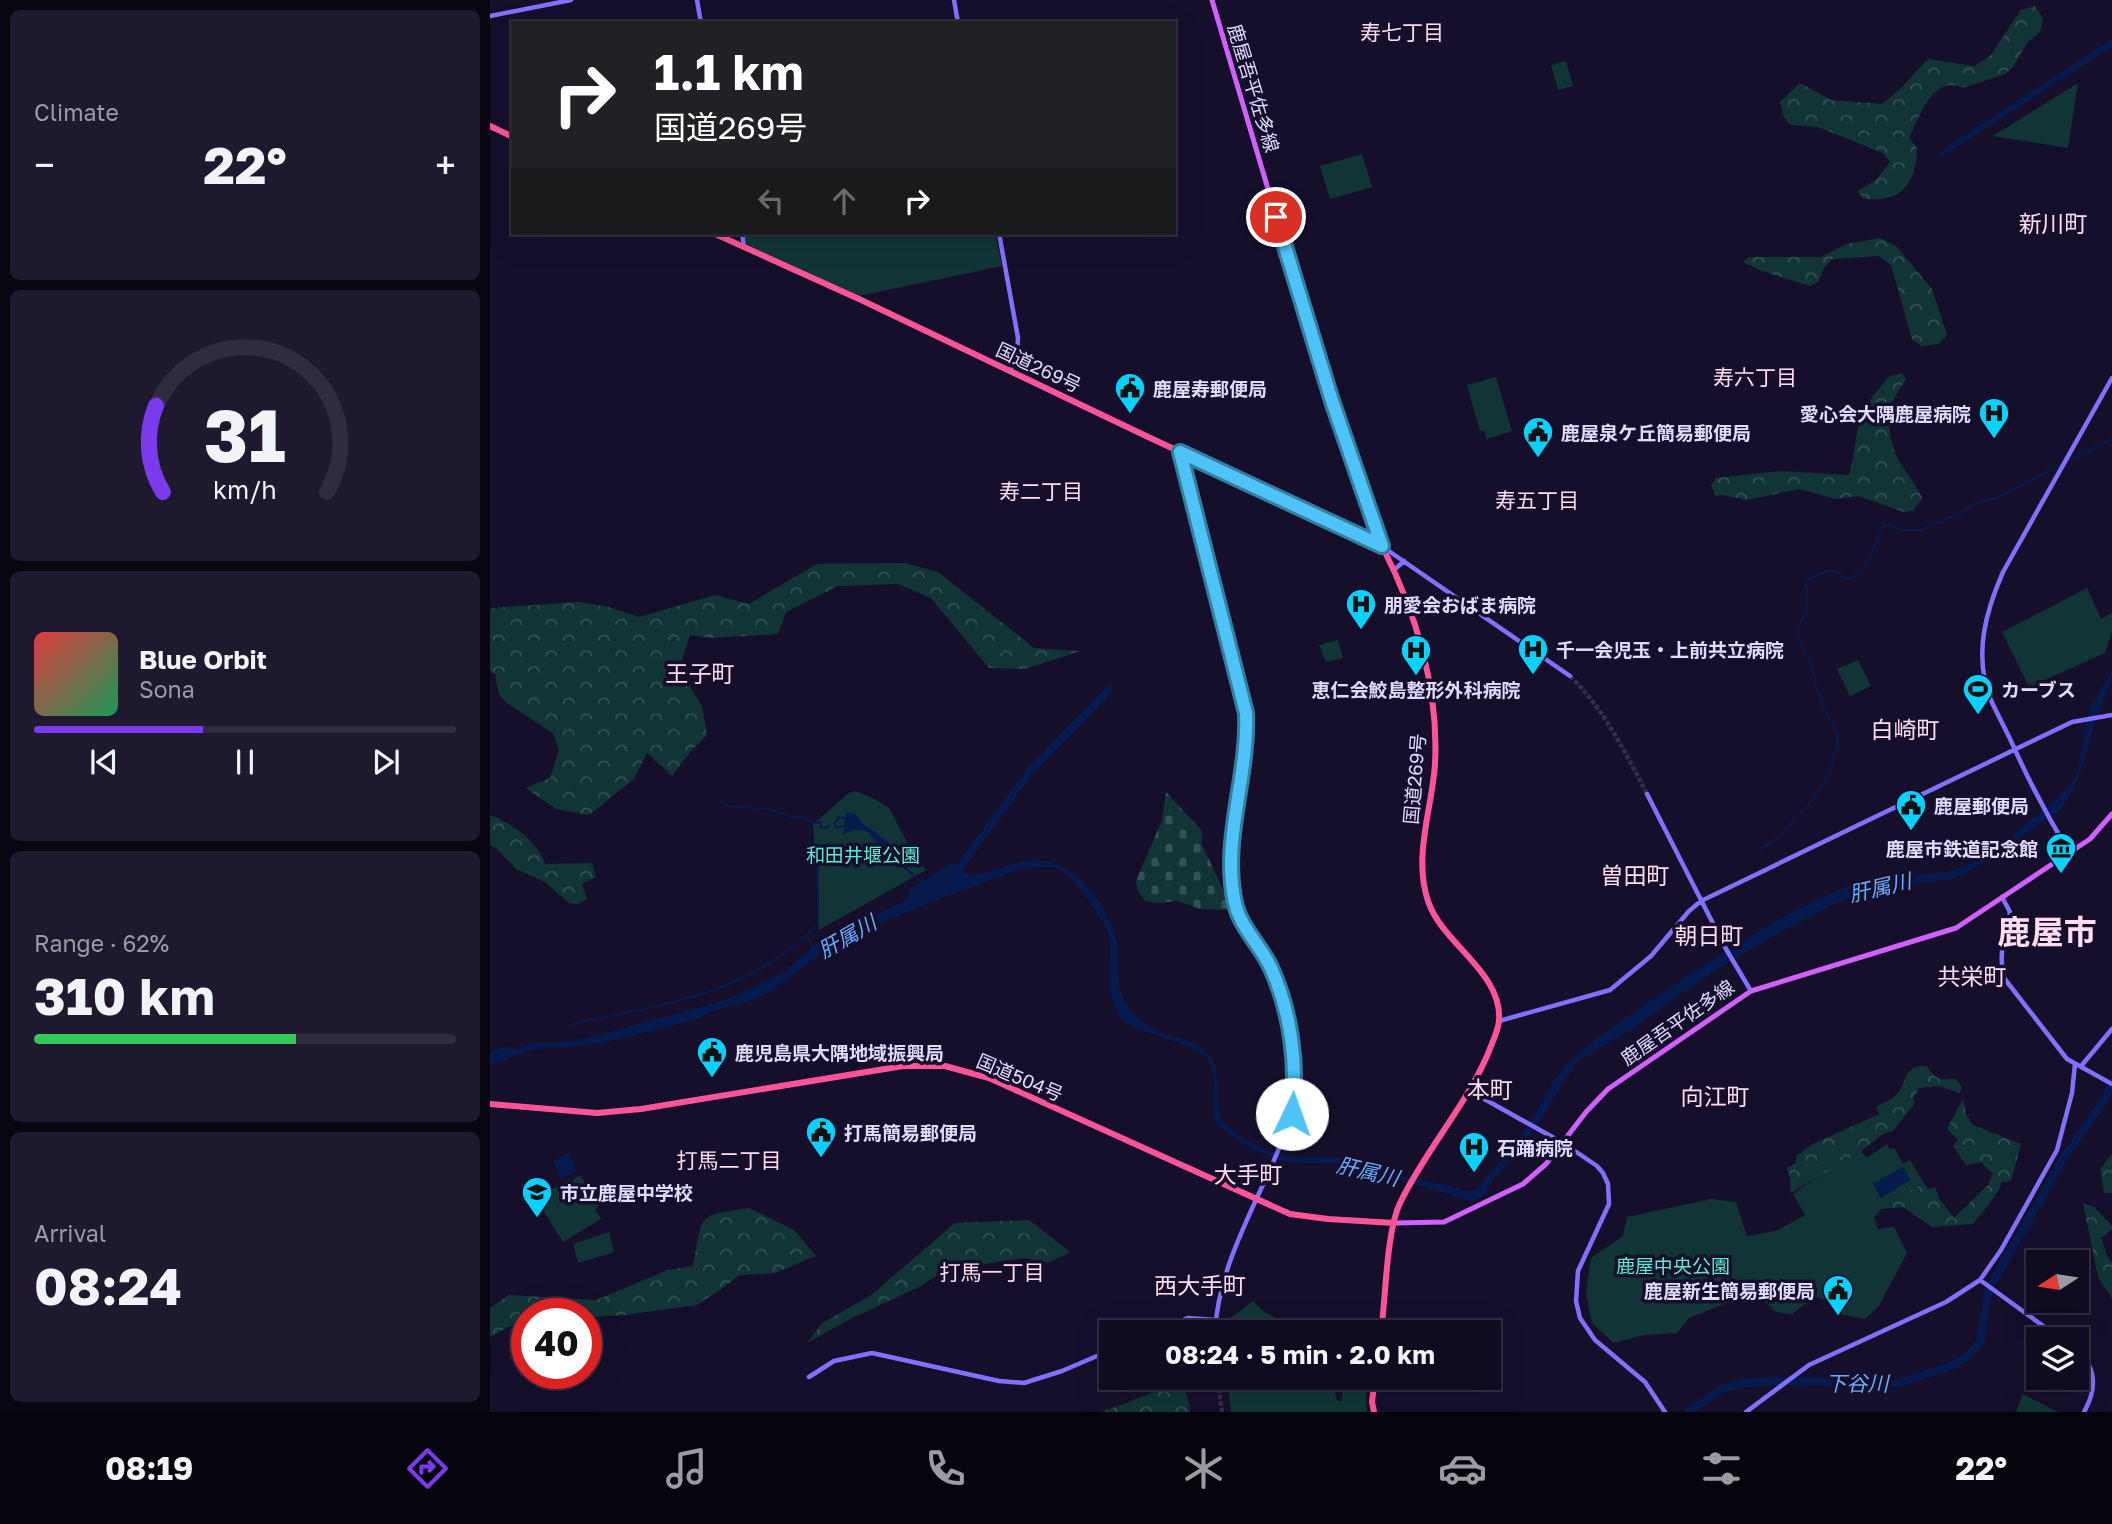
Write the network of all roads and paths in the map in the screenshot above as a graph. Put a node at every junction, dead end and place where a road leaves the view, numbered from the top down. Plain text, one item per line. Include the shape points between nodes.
1 (571, 0) edge
2 (697, 0) edge
3 (954, 0) edge
4 (1212, 0) edge
5 (490, 16) edge
6 (701, 21) edge
7 (958, 21) edge
8 (490, 126) edge
9 (511, 136) edge
10 (717, 235) edge
11 (742, 235) edge
12 (999, 235) edge
13 (744, 247) junction
14 (1010, 371) junction
15 (2112, 378) edge
16 (1180, 452) junction
17 (1382, 546) junction
18 (1404, 561) junction
19 (1394, 570) junction
20 (1570, 676) tunnel mouth
21 (2112, 715) edge
22 (2015, 750) junction
23 (1647, 794) tunnel mouth
24 (2112, 814) edge
25 (2069, 852) junction
26 (2002, 897) junction
27 (1701, 901) junction
28 (1751, 991) junction
29 (1499, 1021) junction
30 (2112, 1029) edge
31 (2075, 1064) junction
32 (2082, 1065) junction
33 (2110, 1083) edge
34 (1470, 1091) junction
35 (490, 1104) edge
36 (1563, 1143) junction
37 (1256, 1200) junction
38 (1394, 1223) junction
39 (1980, 1280) junction
40 (1183, 1320) edge
41 (1216, 1320) joint
42 (1382, 1320) edge
43 (2044, 1327) edge
44 (1099, 1355) edge
45 (2089, 1366) edge
46 (809, 1377) dead end
47 (1373, 1390) edge
48 (1374, 1412) edge
49 (1665, 1412) edge
50 (1746, 1412) edge
51 (2084, 1412) edge

1 - 5 street
2 - 6 street
3 - 7 street
4 - 17 main road, 鹿屋吾平佐多線 via 1320,363
8 - 9 highway
10 - 13 highway, 国道269号
11 - 13 street
12 - 14 street via 1018,338
13 - 14 highway, 国道269号
14 - 16 highway, 国道269号
15 - 22 street via 1991,599 1982,653 1987,689
16 - 17 highway, 国道269号
16 - 37 street via 1246,713 1231,852 1235,905 1270,967 1286,1009 1295,1094 1292,1114
17 - 18 street
17 - 19 highway, 国道269号
18 - 19 street
18 - 20 street
19 - 29 highway, 国道269号 via 1416,625 1433,706 1435,764 1422,863 1427,900 1442,928 1484,974
21 - 22 street via 2072,722
22 - 25 street
22 - 27 street
23 - 27 street
24 - 25 main road, 鹿屋吾平佐多線 via 2090,839
25 - 26 main road, 鹿屋吾平佐多線
26 - 28 main road, 鹿屋吾平佐多線 via 1943,933
26 - 31 street via 2010,912 2002,943 2004,978
27 - 28 street
27 - 29 street via 1651,956 1610,990
28 - 36 main road, 鹿屋吾平佐多線 via 1608,1089
29 - 34 highway
30 - 32 street
31 - 32 street
31 - 39 street via 2057,1150
32 - 33 street
34 - 36 street
34 - 38 highway via 1408,1188
35 - 37 highway, 国道504号 via 597,1114 903,1066 945,1066 1004,1084
36 - 38 main road, 鹿屋吾平佐多線 via 1534,1176 1481,1205 1444,1222
36 - 49 street via 1604,1173 1610,1194 1606,1214 1578,1270 1580,1318 1595,1340 1645,1382
37 - 38 highway, 国道504号 via 1295,1215
37 - 41 street via 1238,1238
38 - 42 highway
39 - 43 street
39 - 50 street via 1946,1302 1809,1365
40 - 41 street
44 - 46 street via 1024,1383 872,1353 834,1361
45 - 51 street via 2094,1383
47 - 48 highway

